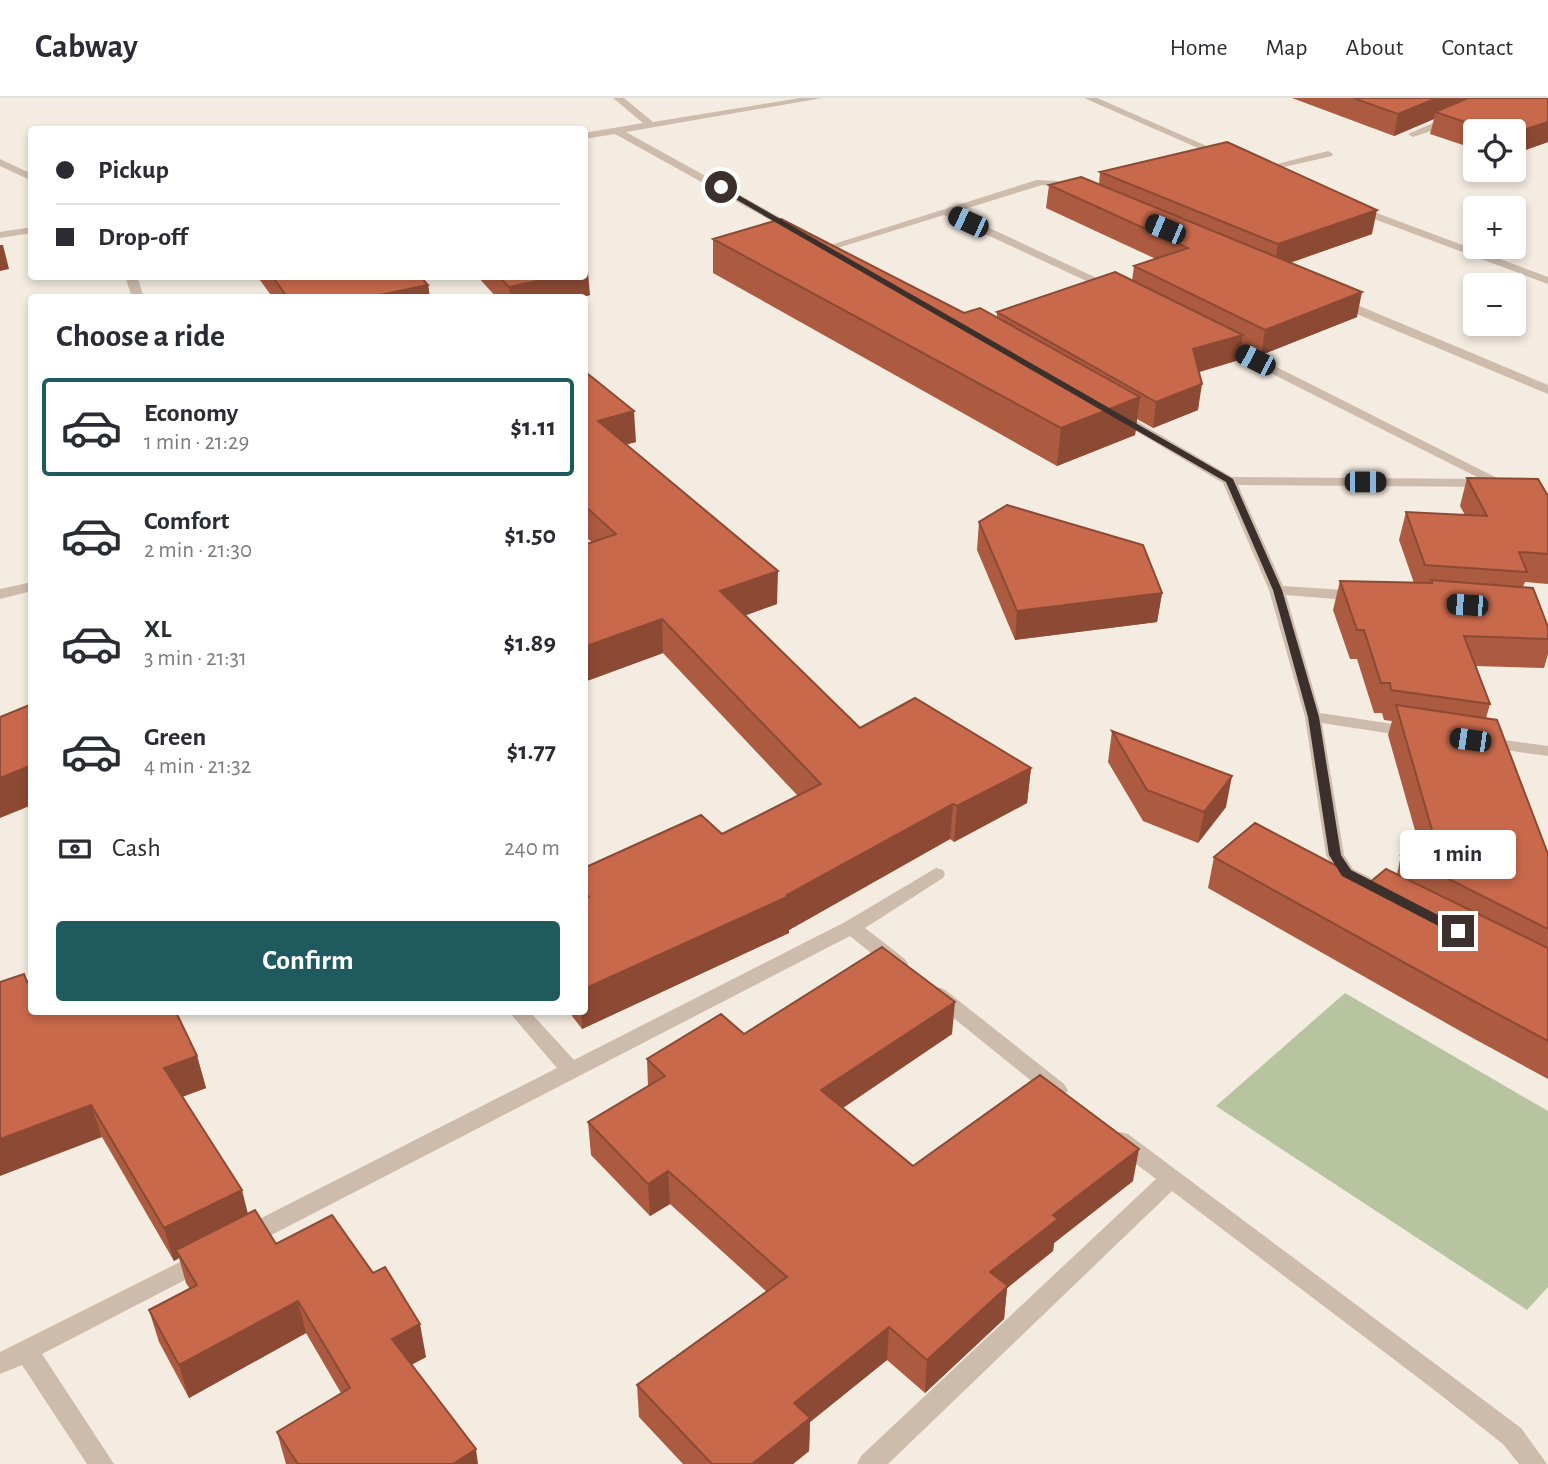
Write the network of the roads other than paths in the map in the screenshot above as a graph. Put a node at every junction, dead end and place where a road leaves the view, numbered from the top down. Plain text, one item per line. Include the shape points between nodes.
1 (618, 98) edge
2 (817, 98) edge
3 (1089, 98) edge
4 (1497, 98) edge
5 (651, 125) junction
6 (617, 131) junction
7 (1413, 134) edge
8 (588, 135) edge
9 (1328, 154) dead end
10 (1234, 160) edge
11 (0, 162) edge
12 (1246, 165) edge
13 (1258, 170) junction
14 (28, 176) edge
15 (1283, 180) edge
16 (1090, 198) edge
17 (1346, 204) edge
18 (944, 211) junction
19 (28, 231) edge
20 (0, 235) edge
21 (827, 248) junction
22 (850, 262) edge
23 (1548, 281) edge
24 (1120, 293) edge
25 (1322, 295) edge
26 (1206, 336) edge
27 (1548, 390) edge
28 (1099, 405) edge
29 (1229, 481) junction
30 (28, 587) edge
31 (1278, 590) junction
32 (0, 594) edge
33 (1372, 597) edge
34 (1313, 717) junction
35 (1424, 733) edge
36 (1465, 739) edge
37 (1548, 751) edge
38 (936, 874) dead end
39 (1382, 892) edge
40 (852, 927) junction
41 (522, 1015) edge
42 (571, 1070) junction
43 (1075, 1104) edge
44 (1107, 1129) edge
45 (1170, 1180) junction
46 (26, 1350) junction
47 (0, 1364) edge
48 (101, 1464) edge
49 (870, 1464) edge
50 (1534, 1464) edge

1 - 5 street
2 - 5 street
3 - 10 street
4 - 7 street
5 - 6 street
6 - 8 street
6 - 21 street
9 - 13 street
11 - 14 street
12 - 13 street
13 - 15 street
16 - 18 street via 1041,182
17 - 23 street
18 - 21 street
18 - 24 street
19 - 20 street
21 - 22 street
25 - 27 street
26 - 29 street via 1506,484
28 - 29 street
29 - 31 street
30 - 32 street
31 - 33 street
31 - 34 street
34 - 35 street
34 - 39 street via 1335,855 1346,873
36 - 37 street
38 - 40 street
40 - 42 street
40 - 43 street
41 - 42 street
42 - 46 street
44 - 45 street
45 - 49 street
45 - 50 street via 1442,1381 1512,1436
46 - 47 street
46 - 48 street

